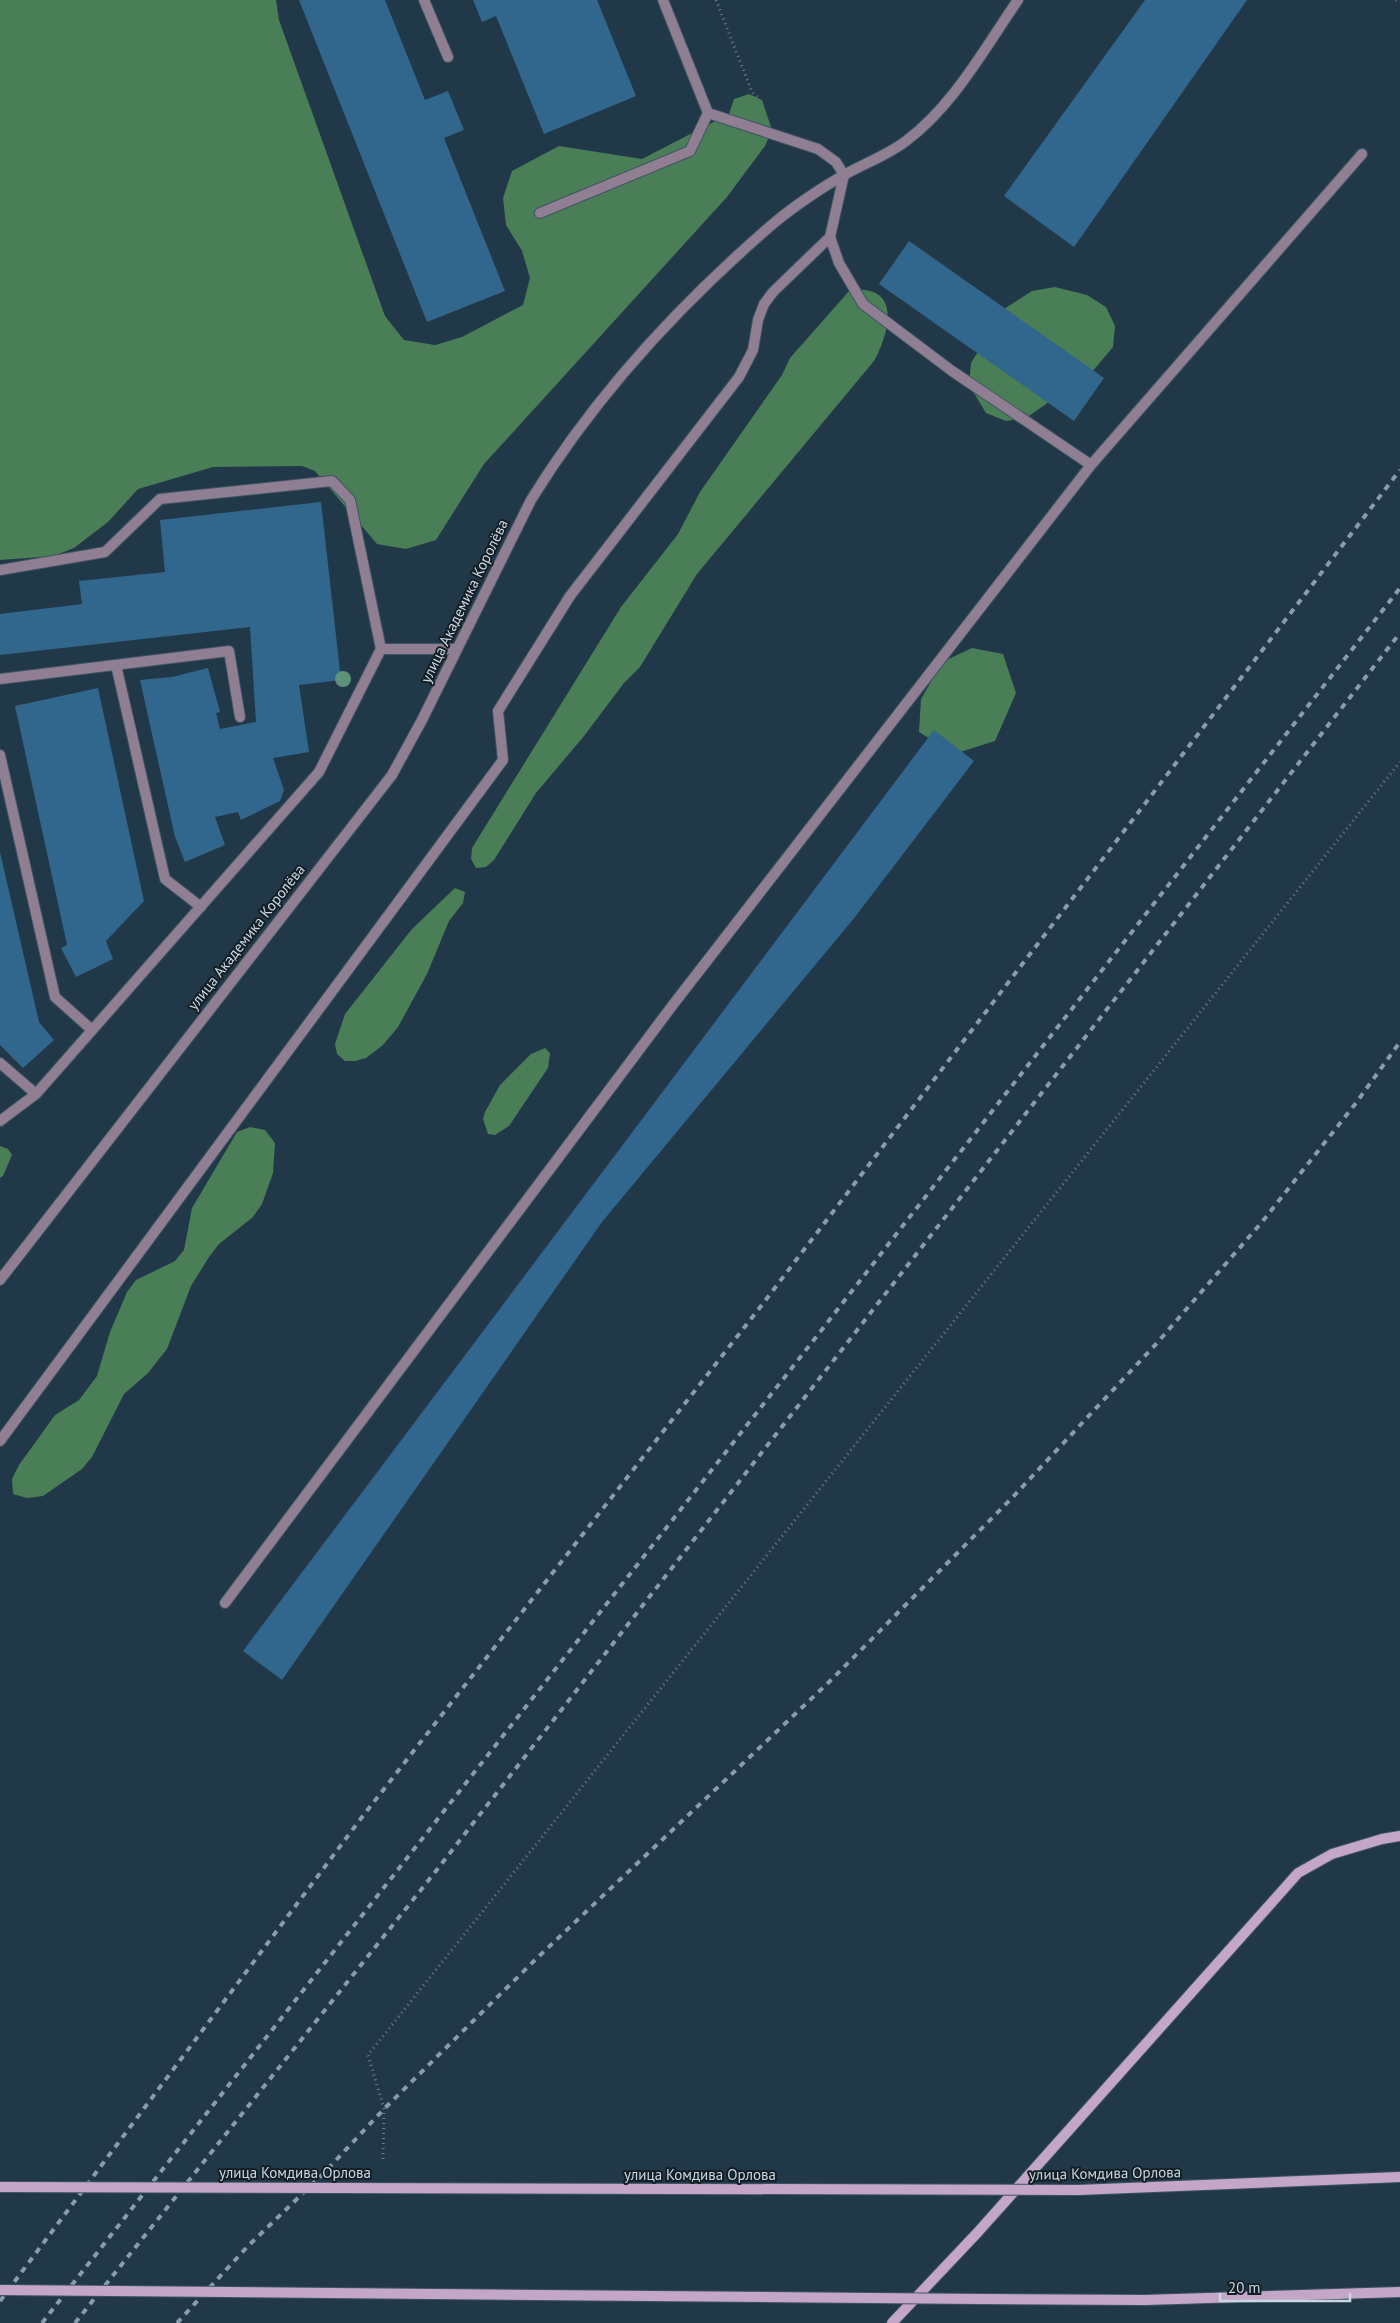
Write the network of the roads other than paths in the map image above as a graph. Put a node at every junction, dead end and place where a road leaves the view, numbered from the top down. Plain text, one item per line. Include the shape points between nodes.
1 (424, 0) edge
2 (662, 0) edge
3 (1018, 0) edge
4 (448, 57) dead end
5 (708, 113) junction
6 (1362, 154) dead end
7 (844, 175) junction
8 (540, 213) dead end
9 (830, 237) junction
10 (1091, 465) junction
11 (0, 570) edge
12 (381, 649) junction
13 (457, 649) junction
14 (116, 665) junction
15 (0, 679) edge
16 (240, 717) dead end
17 (0, 755) edge
18 (201, 907) junction
19 (92, 1030) junction
20 (0, 1063) edge
21 (36, 1094) junction
22 (0, 1121) edge
23 (0, 1280) edge
24 (0, 1441) edge
25 (225, 1603) dead end
26 (1400, 1836) edge
27 (1400, 2177) edge
28 (0, 2187) edge
29 (0, 2290) edge
30 (1400, 2292) edge
31 (892, 2323) edge

1 - 4 street
2 - 5 street
3 - 7 street, улица Академика Королёва via 948,101 926,125 903,143
5 - 7 street via 818,149 836,162
5 - 8 street via 690,151
6 - 10 street
7 - 9 street
7 - 13 street, улица Академика Королёва via 776,221 730,263 667,327 593,412 554,463 531,500
9 - 10 street via 839,263 862,304 952,371
9 - 24 street via 764,304 753,350 739,376 570,596 498,711 503,760
10 - 25 street via 666,1014
11 - 12 street via 105,552 160,499 332,481 350,500
12 - 13 street
12 - 18 street via 319,772
13 - 23 street, улица Академика Королёва via 392,775
14 - 15 street
14 - 16 street via 229,651
14 - 18 street via 165,879
17 - 19 street via 55,997
18 - 19 street
19 - 21 street
20 - 21 street
21 - 22 street
26 - 31 main road via 1332,1854 1298,1873 978,2232
27 - 28 main road, улица Комдива Орлова, bridge via 1078,2190
29 - 30 main road, bridge via 1145,2300

